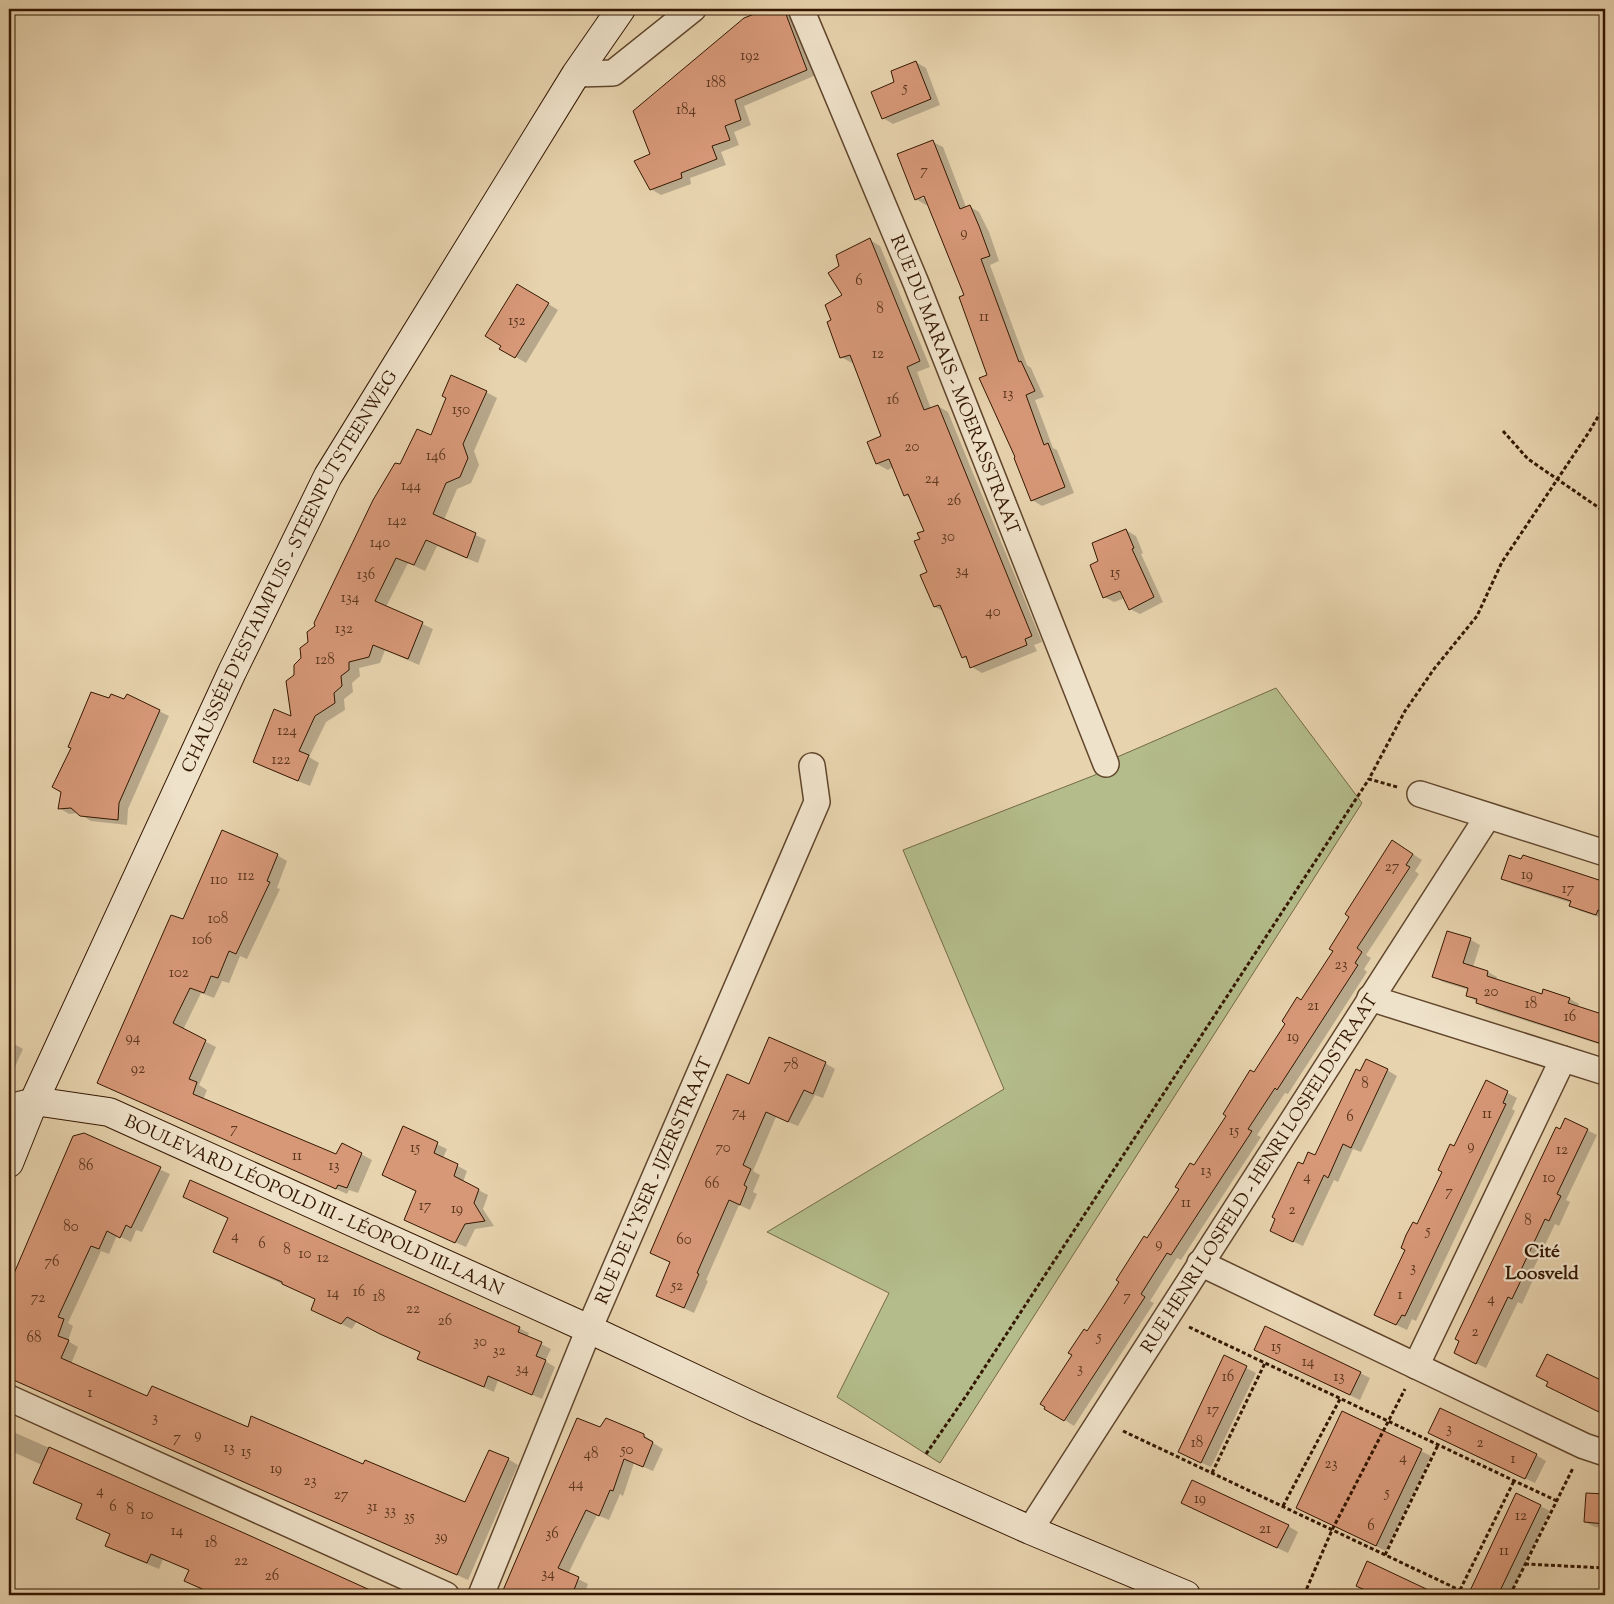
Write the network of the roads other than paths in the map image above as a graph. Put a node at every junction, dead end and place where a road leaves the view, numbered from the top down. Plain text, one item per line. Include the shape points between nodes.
1 (621, 9) edge
2 (693, 9) edge
3 (801, 9) edge
4 (576, 74) junction
5 (1106, 764) dead end
6 (812, 766) dead end
7 (1420, 794) road end
8 (1488, 816) junction
9 (1605, 853) edge
10 (1370, 998) junction
11 (1564, 1059) junction
12 (1605, 1072) edge
13 (21, 1104) edge
14 (9, 1163) edge
15 (1200, 1263) junction
16 (589, 1329) junction
17 (1416, 1366) junction
18 (9, 1398) edge
19 (1595, 1450) edge
20 (1030, 1530) junction
21 (446, 1595) edge
22 (481, 1595) edge
23 (1186, 1595) edge

1 - 4 main road, CHAUSSÉE D'ESTAIMPUIS - STEENPUTSTEENWEG
2 - 4 street via 613,73
3 - 5 street, RUE DU MARAIS - MOERASSTRAAT via 916,283
4 - 13 main road, CHAUSSÉE D'ESTAIMPUIS - STEENPUTSTEENWEG via 328,476
6 - 16 street, RUE DE L'YSER - IJZERSTRAAT via 816,802
7 - 8 street
8 - 9 street
8 - 10 street, RUE HENRI LOSFELD - HENRI LOSFELDSTRAAT
10 - 11 street
10 - 15 street, RUE HENRI LOSFELD - HENRI LOSFELDSTRAAT
11 - 12 street
11 - 17 street
13 - 14 main road, CHAUSSÉE D'ESTAIMPUIS - STEENPUTSTEENWEG
13 - 16 main road, BOULEVARD LÉOPOLD III - LÉOPOLD III-LAAN via 109,1112
15 - 17 street
15 - 20 street, RUE HENRI LOSFELD - HENRI LOSFELDSTRAAT
16 - 20 main road, BOULEVARD LÉOPOLD III - LÉOPOLD III-LAAN
16 - 22 street, RUE DE L'YSER - IJZERSTRAAT
17 - 19 street
18 - 21 street
20 - 23 main road, BOULEVARD LÉOPOLD III - LÉOPOLD III-LAAN

